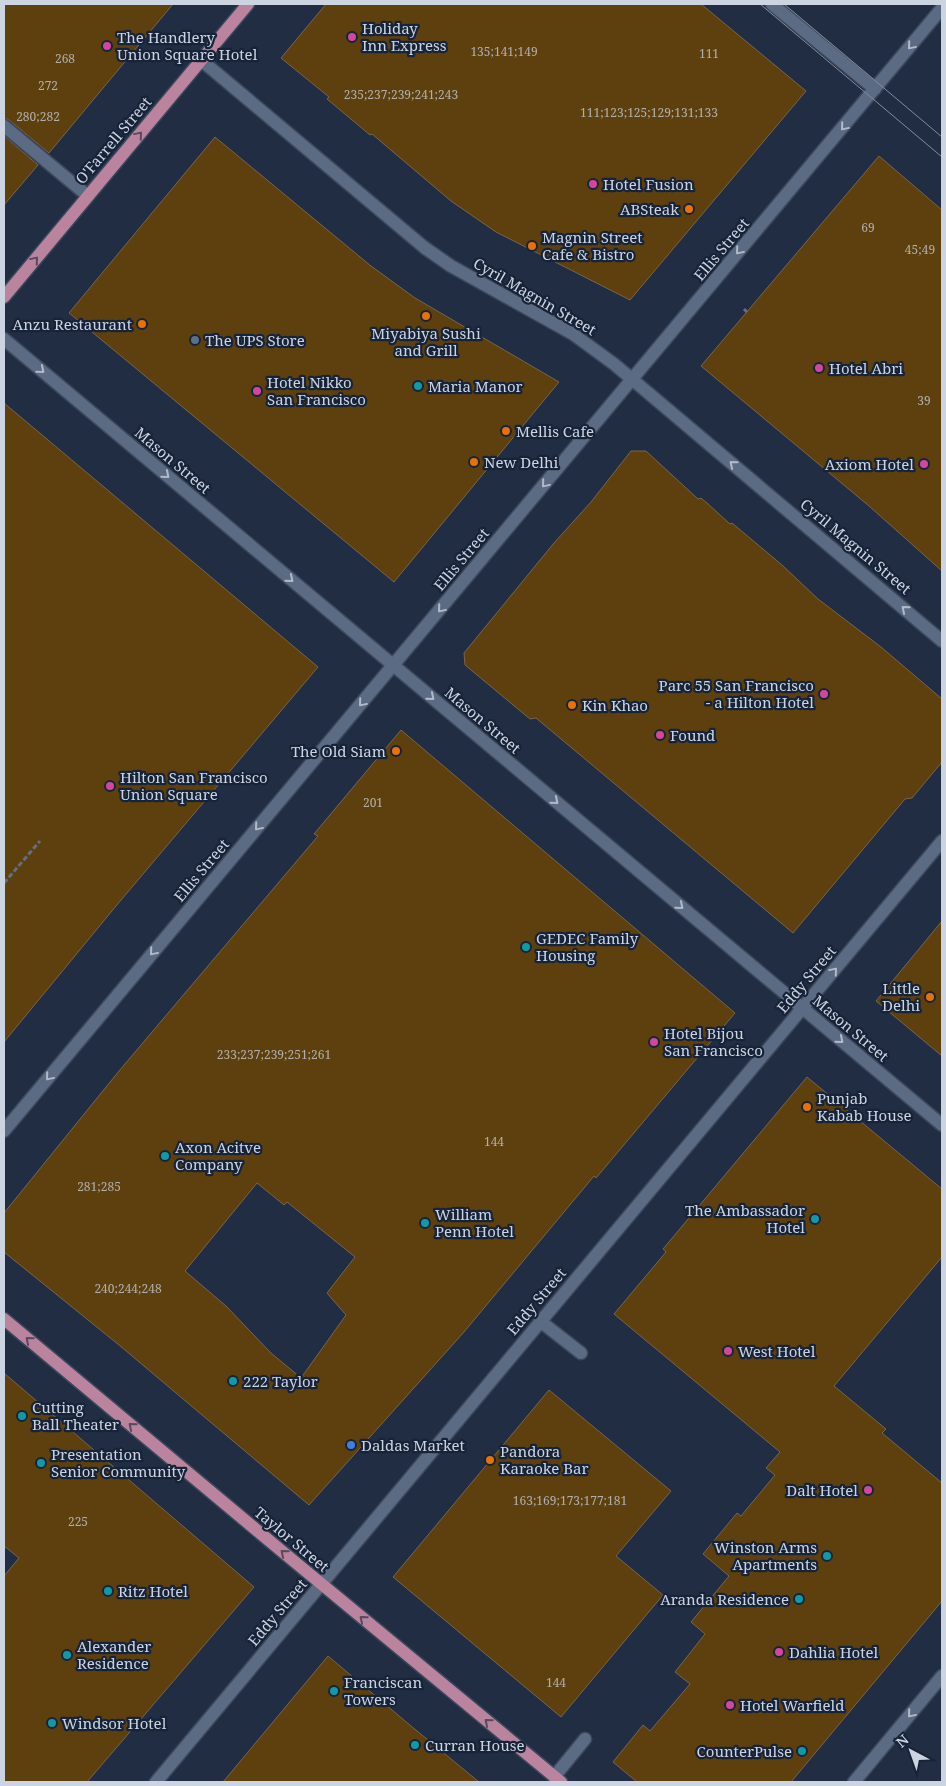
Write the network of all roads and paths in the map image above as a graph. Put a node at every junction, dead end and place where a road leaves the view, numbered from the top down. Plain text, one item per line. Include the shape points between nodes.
1 (248, 4) edge
2 (772, 4) edge
3 (942, 8) edge
4 (201, 60) junction
5 (875, 89) junction
6 (4, 126) edge
7 (88, 196) junction
8 (4, 298) edge
9 (4, 339) edge
10 (632, 380) junction
11 (942, 641) edge
12 (394, 666) junction
13 (40, 841) dead end
14 (942, 841) edge
15 (4, 883) edge
16 (803, 1008) junction
17 (942, 1125) edge
18 (4, 1131) edge
19 (4, 1318) edge
20 (540, 1321) junction
21 (581, 1354) dead end
22 (321, 1584) junction
23 (942, 1676) edge
24 (585, 1739) dead end
25 (558, 1780) edge
26 (156, 1782) edge
27 (854, 1782) edge

1 - 4 main road, O'Farrell Street
2 - 5 street
3 -> 5 street, Ellis Street
7 -> 4 main road, O'Farrell Street
4 - 10 street, Cyril Magnin Street via 424,248 573,334
5 -> 10 street, Ellis Street
6 - 7 street
8 -> 7 main road, O'Farrell Street
9 -> 12 street, Mason Street
11 -> 10 street, Cyril Magnin Street
10 -> 12 street, Ellis Street
12 -> 16 street, Mason Street
12 -> 18 street, Ellis Street
13 - 15 path
16 -> 14 street, Eddy Street
16 -> 17 street, Mason Street
16 - 20 street, Eddy Street
22 -> 19 main road, Taylor Street
20 - 21 street
20 - 22 street, Eddy Street
25 -> 22 main road, Taylor Street
22 - 26 street, Eddy Street
23 -> 27 street
24 - 25 street

